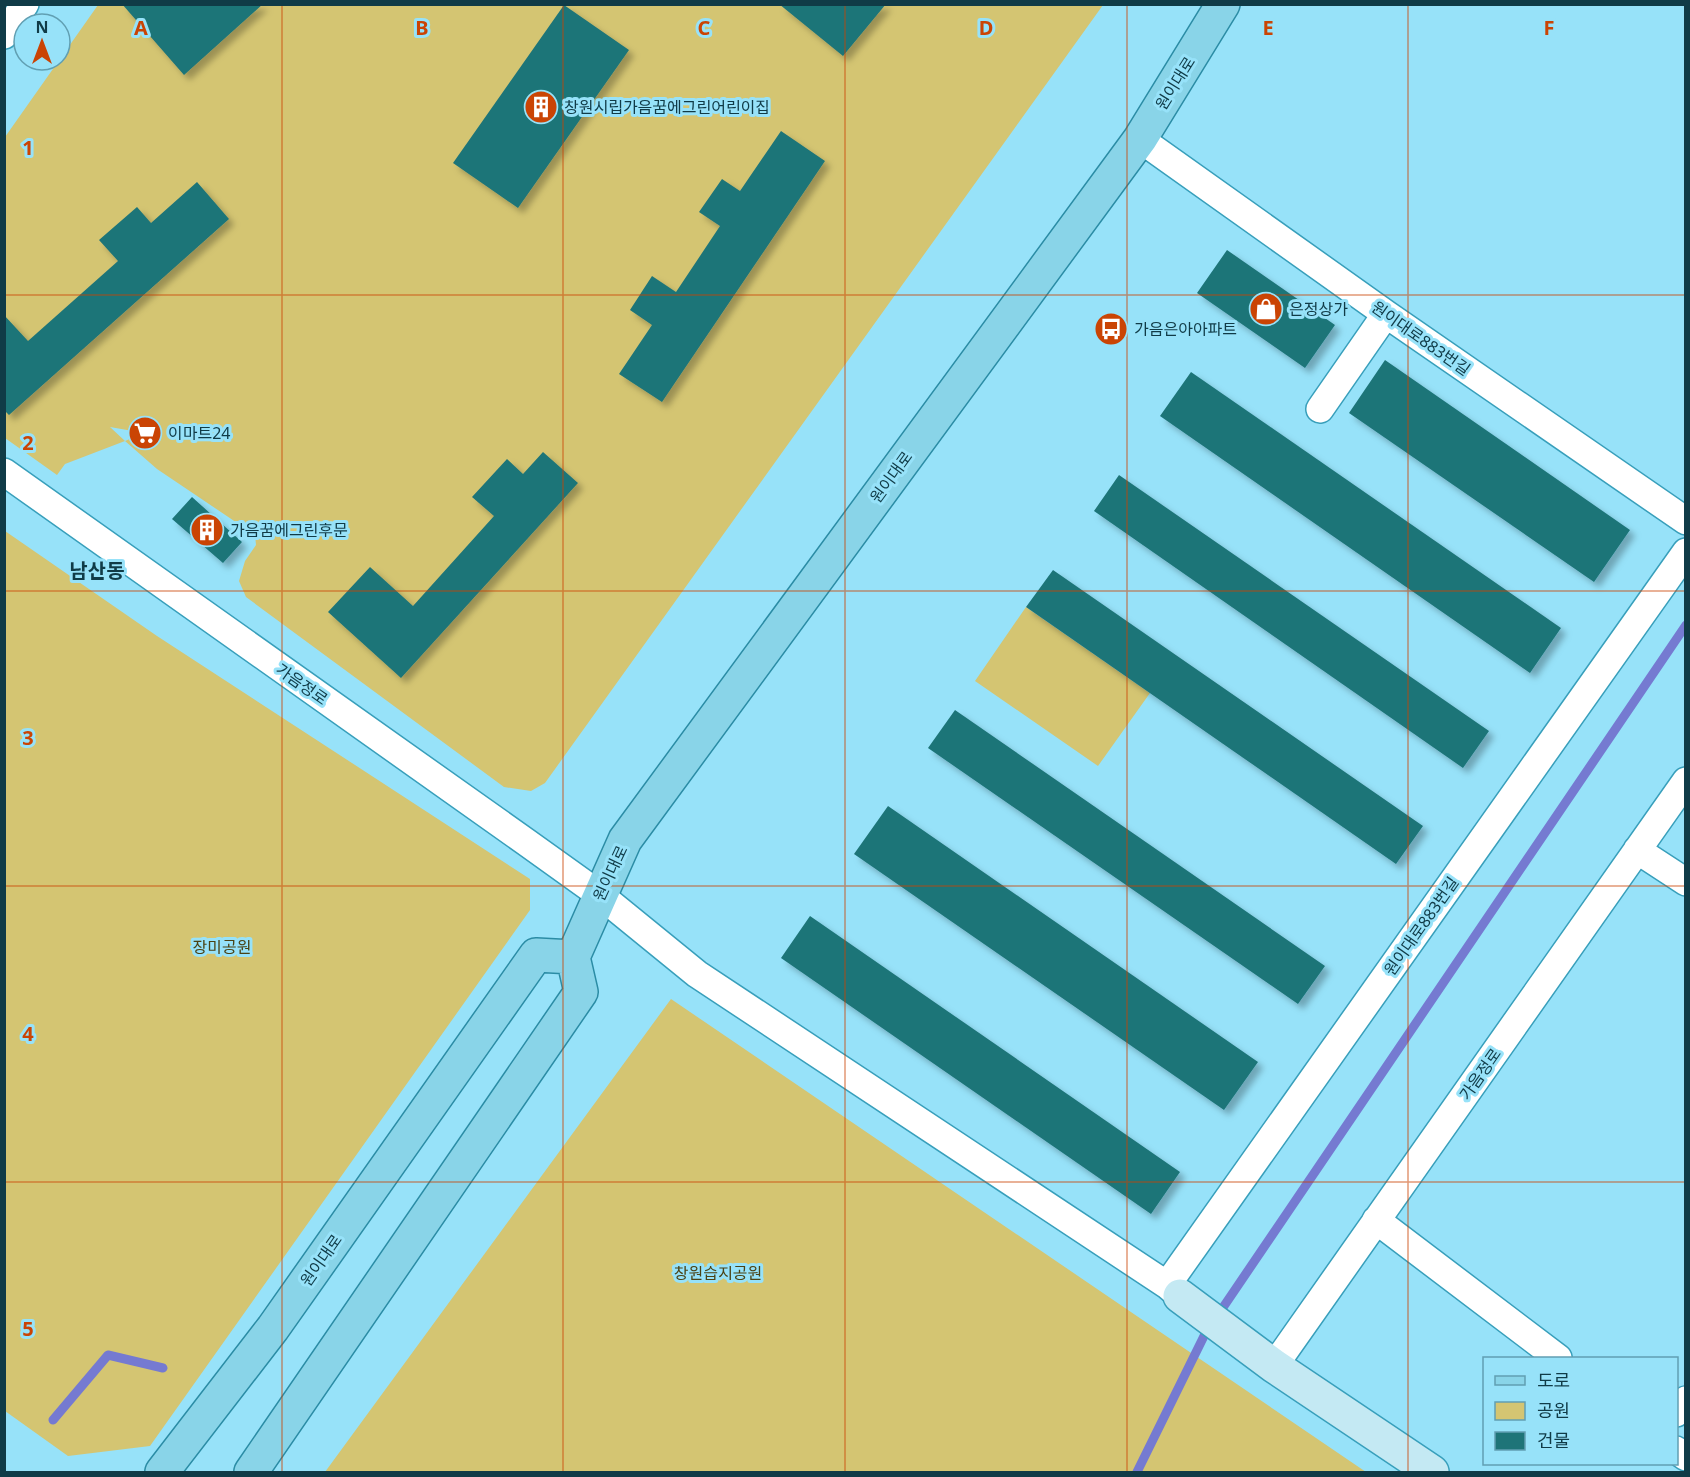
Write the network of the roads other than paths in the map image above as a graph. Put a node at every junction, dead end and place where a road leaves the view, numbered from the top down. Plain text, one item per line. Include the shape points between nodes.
1 (26, 4) edge
2 (1223, 4) edge
3 (4, 35) edge
4 (1140, 139) junction
5 (1386, 314) junction
6 (1320, 409) dead end
7 (4, 472) edge
8 (1682, 511) edge
9 (1686, 552) edge
10 (1686, 781) edge
11 (1637, 850) junction
12 (1686, 882) edge
13 (600, 895) junction
14 (573, 957) junction
15 (1376, 1220) junction
16 (1173, 1290) junction
17 (1554, 1357) edge
18 (1268, 1361) junction
19 (162, 1473) edge
20 (251, 1473) edge
21 (1432, 1473) edge

1 - 3 street
2 - 4 main road, 원이대로
4 - 5 street, 원이대로883번길
4 - 13 main road, 원이대로 via 625,840
5 - 6 street
5 - 8 street, 원이대로883번길
7 - 13 street, 가음정로
9 - 16 street, 원이대로883번길
10 - 11 street, 가음정로
11 - 12 street
11 - 15 street, 가음정로
13 - 14 main road, 원이대로
13 - 16 street, 가음정로 via 697,974
14 - 19 main road, 원이대로 via 536,955 273,1328
14 - 20 main road via 581,992
15 - 17 street
15 - 18 street, 가음정로
16 - 18 street
18 - 21 street

